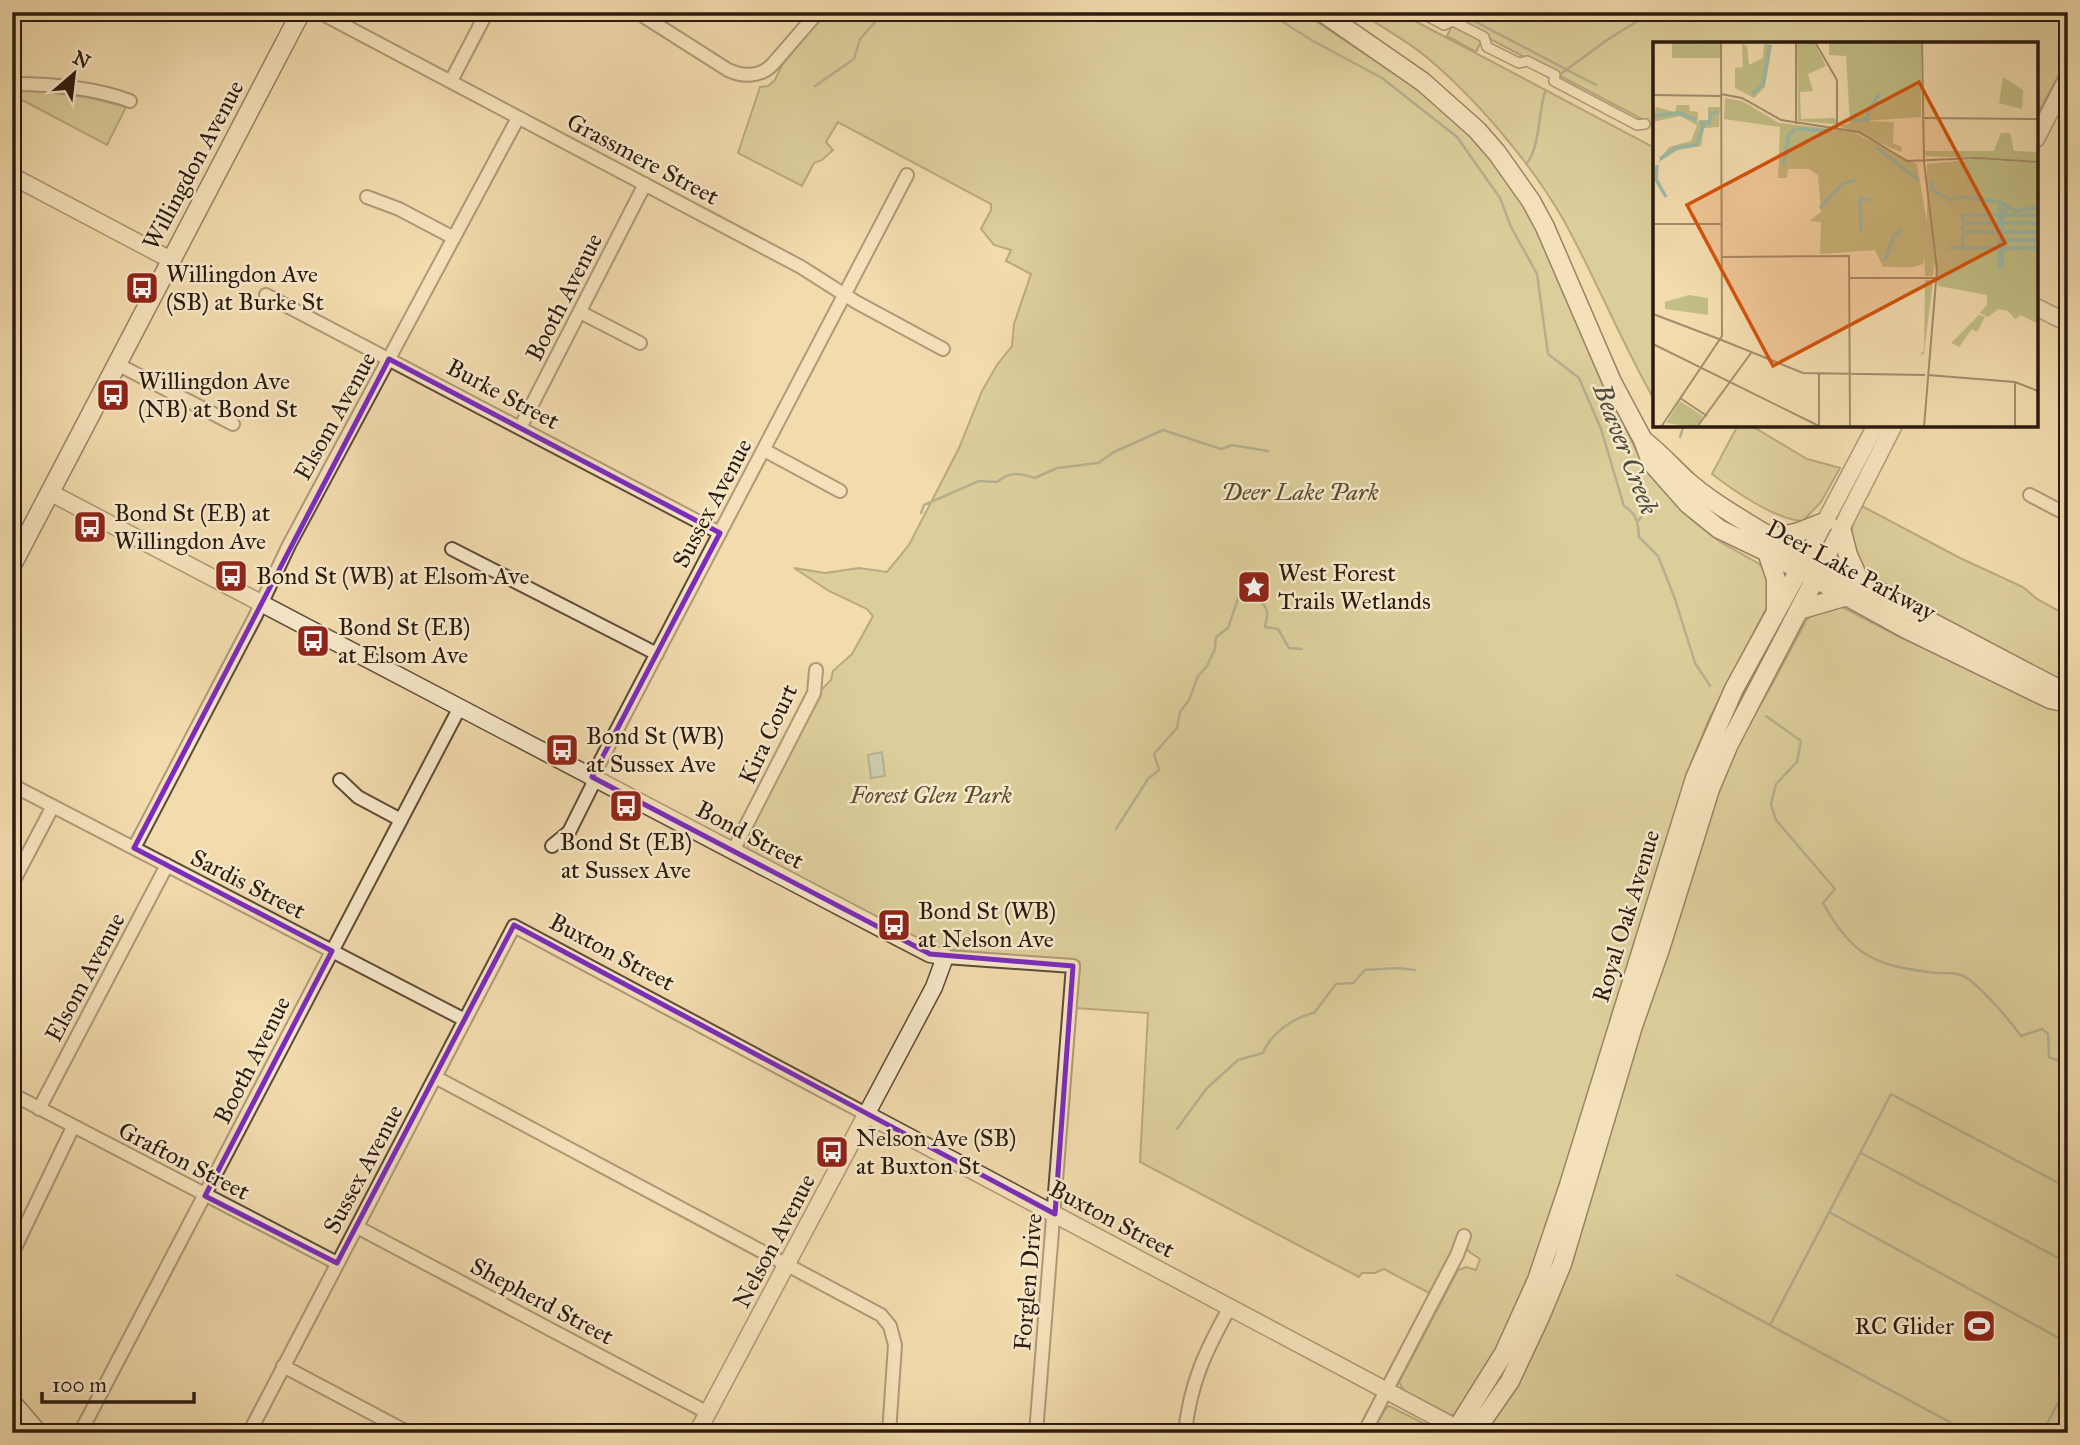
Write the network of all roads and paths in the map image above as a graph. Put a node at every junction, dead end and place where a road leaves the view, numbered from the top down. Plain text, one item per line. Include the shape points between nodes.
1 (301, 12) edge
2 (319, 12) edge
3 (487, 12) edge
4 (637, 12) edge
5 (818, 12) edge
6 (1322, 12) edge
7 (1420, 12) edge
8 (656, 17) edge
9 (1341, 18) edge
10 (2068, 77) edge
11 (450, 81) junction
12 (12, 84) edge
13 (130, 101) dead end
14 (518, 118) junction
15 (1644, 124) dead end
16 (2038, 135) edge
17 (907, 175) dead end
18 (12, 176) edge
19 (645, 184) junction
20 (367, 197) dead end
21 (454, 238) junction
22 (171, 260) junction
23 (845, 294) junction
24 (266, 295) dead end
25 (2038, 308) edge
26 (580, 312) junction
27 (2068, 323) edge
28 (640, 343) dead end
29 (943, 349) dead end
30 (388, 359) junction
31 (117, 364) junction
32 (233, 424) dead end
33 (1876, 427) edge
34 (1893, 427) edge
35 (520, 428) junction
36 (764, 450) junction
37 (840, 491) dead end
38 (51, 493) junction
39 (2030, 495) dead end
40 (2068, 515) edge
41 (1834, 525) junction
42 (720, 533) junction
43 (1769, 545) junction
44 (452, 549) dead end
45 (12, 565) edge
46 (1811, 567) junction
47 (1861, 584) junction
48 (1847, 596) junction
49 (261, 604) junction
50 (1799, 610) junction
51 (1776, 611) junction
52 (657, 654) junction
53 (816, 670) dead end
54 (2068, 694) edge
55 (2068, 704) edge
56 (460, 707) junction
57 (594, 778) junction
58 (340, 780) dead end
59 (12, 785) edge
60 (53, 806) junction
61 (401, 820) junction
62 (552, 846) dead end
63 (134, 848) junction
64 (733, 851) junction
65 (167, 866) junction
66 (12, 884) edge
67 (514, 926) joint
68 (332, 951) junction
69 (945, 957) junction
70 (1073, 966) joint
71 (465, 1020) junction
72 (1626, 1024) junction
73 (435, 1077) junction
74 (12, 1094) edge
75 (39, 1109) junction
76 (866, 1114) junction
77 (73, 1127) junction
78 (205, 1196) junction
79 (1055, 1214) junction
80 (357, 1227) junction
81 (1464, 1236) dead end
82 (12, 1254) edge
83 (337, 1263) junction
84 (788, 1264) junction
85 (1230, 1307) junction
86 (283, 1366) junction
87 (1387, 1390) junction
88 (12, 1403) edge
89 (708, 1413) junction
90 (12, 1427) edge
91 (1463, 1432) edge
92 (18, 1433) edge
93 (38, 1433) edge
94 (80, 1433) edge
95 (249, 1433) edge
96 (409, 1433) edge
97 (697, 1433) edge
98 (888, 1433) edge
99 (1037, 1433) edge
100 (1185, 1433) edge
101 (1364, 1433) edge

1 - 22 main road, Willingdon Avenue
2 - 11 street, Grassmere Street
3 - 11 street
4 - 8 street
5 - 8 street via 772,65 754,75 728,70
6 - 9 main road, Deer Lake Parkway
7 - 15 street via 1484,37 1487,47 1519,64 1527,61 1555,75 1554,81 1637,125
9 - 43 main road, Deer Lake Parkway via 1477,130 1514,176 1545,227 1612,382 1643,440
10 - 16 street
11 - 14 street, Grassmere Street
12 - 13 street via 86,90
14 - 19 street, Grassmere Street
14 - 21 street, Elsom Avenue
17 - 23 street, Sussex Avenue
18 - 22 street
19 - 23 street, Grassmere Street
19 - 26 street, Booth Avenue
20 - 21 street via 399,208
21 - 30 street, Elsom Avenue
22 - 31 main road, Willingdon Avenue
23 - 29 street, Grassmere Street
23 - 36 street, Sussex Avenue
24 - 30 street, Burke Street
25 - 27 street
26 - 28 street
26 - 35 street, Booth Avenue
30 - 35 street, Burke Street
30 - 49 street, Elsom Avenue
31 - 32 street
31 - 38 main road, Willingdon Avenue
33 - 41 street, Royal Oak Avenue
34 - 41 street, Royal Oak Avenue
35 - 42 street, Burke Street
36 - 37 street
36 - 42 street, Sussex Avenue
38 - 45 main road, Willingdon Avenue
38 - 49 street, Bond Street
39 - 40 street
41 - 43 main road via 1799,532
41 - 46 street, Royal Oak Avenue
41 - 47 main road
42 - 52 street, Sussex Avenue
43 - 46 main road, Deer Lake Parkway
43 - 51 main road
44 - 52 street
46 - 47 main road, Deer Lake Parkway
46 - 48 main road, Deer Lake Parkway
46 - 50 main road, Royal Oak Avenue
46 - 51 main road, Royal Oak Avenue
47 - 54 main road, Deer Lake Parkway
48 - 50 main road
48 - 55 main road, Deer Lake Parkway via 1906,629
49 - 56 street, Bond Street
49 - 63 street, Elsom Avenue
50 - 72 main road, Royal Oak Avenue via 1710,789 1660,949
51 - 72 main road, Royal Oak Avenue via 1695,778
52 - 57 street, Sussex Avenue
53 - 64 street, Kira Court via 814,693
56 - 57 street, Bond Street
56 - 61 street, Booth Avenue
57 - 62 street, Sussex Avenue via 569,832
57 - 64 street, Bond Street
58 - 61 street via 358,797
59 - 60 street, Sardis Street
60 - 63 street, Sardis Street
60 - 66 street
61 - 68 street, Booth Avenue
63 - 65 street, Sardis Street
64 - 69 street, Bond Street via 920,949
65 - 68 street, Sardis Street
65 - 75 street, Elsom Avenue
67 - 71 street, Sussex Avenue
67 - 76 street, Buxton Street
68 - 71 street, Sardis Street
68 - 78 street, Booth Avenue
69 - 70 street, Bond Street
69 - 76 street, Nelson Avenue via 934,987
70 - 79 street, Forglen Drive
71 - 73 street, Sussex Avenue
72 - 91 main road, Royal Oak Avenue via 1576,1187 1562,1264 1510,1381
73 - 80 street, Sussex Avenue
73 - 84 street
74 - 75 street, Grafton Street
75 - 77 street, Grafton Street
76 - 79 street, Buxton Street
76 - 84 street, Nelson Avenue
77 - 78 street, Grafton Street
77 - 82 street
78 - 83 street, Grafton Street
78 - 94 street, Booth Avenue
79 - 85 street, Buxton Street
79 - 99 street, Forglen Drive
80 - 83 street, Sussex Avenue
80 - 89 street, Shepherd Street
81 - 87 street
83 - 86 street, Sussex Avenue
84 - 89 street, Nelson Avenue
84 - 98 street via 876,1311 890,1326 895,1345
85 - 87 street, Buxton Street
85 - 100 street via 1196,1376
86 - 95 street, Sussex Avenue
86 - 96 street
87 - 91 street, Buxton Street
87 - 101 street
88 - 93 main road
89 - 97 street, Nelson Avenue
90 - 92 main road

